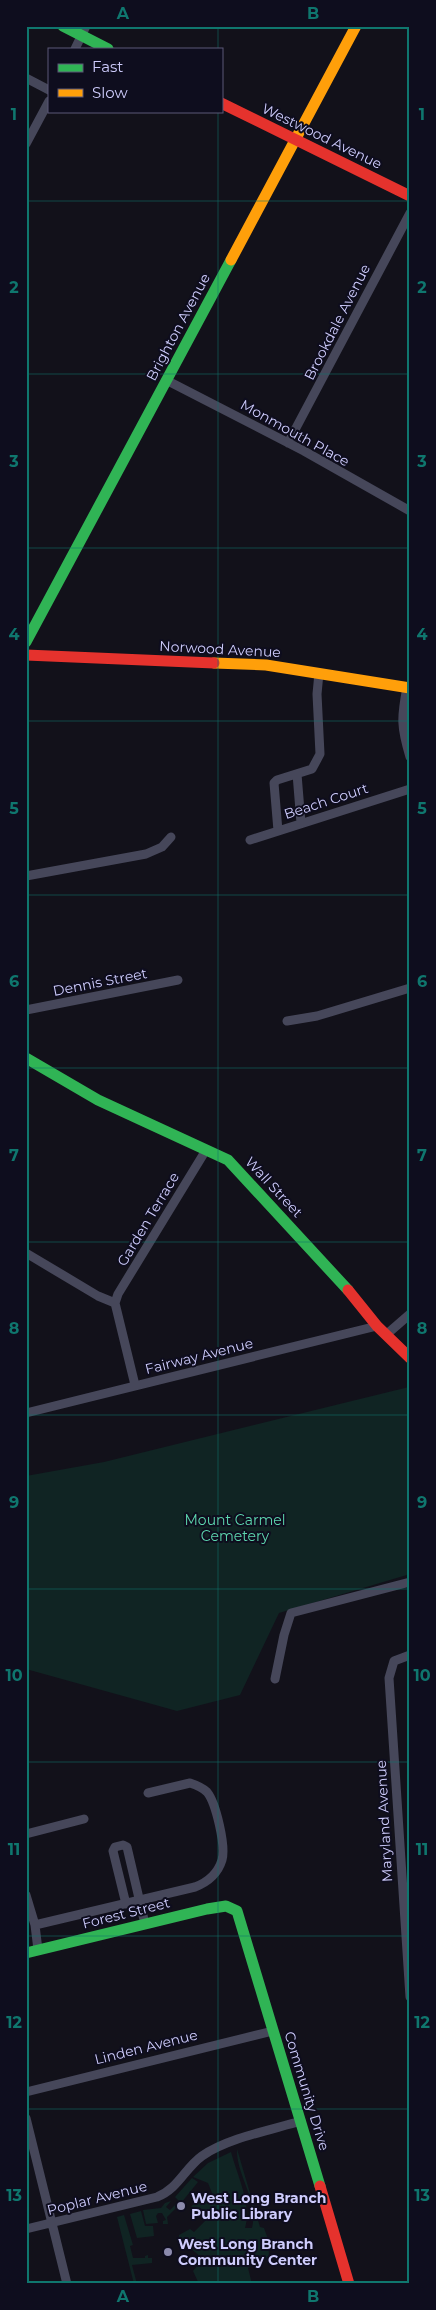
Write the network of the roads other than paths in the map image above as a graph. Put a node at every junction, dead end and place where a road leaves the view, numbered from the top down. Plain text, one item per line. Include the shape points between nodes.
1 (63, 26) edge
2 (356, 26) edge
3 (84, 31) edge
4 (76, 48) edge
5 (107, 48) edge
6 (26, 78) edge
7 (48, 89) edge
8 (48, 103) edge
9 (222, 103) edge
10 (296, 140) junction
11 (26, 144) edge
12 (410, 196) edge
13 (410, 213) edge
14 (166, 380) junction
15 (288, 443) junction
16 (410, 511) edge
17 (26, 642) edge
18 (26, 655) edge
19 (319, 673) junction
20 (409, 688) edge
21 (410, 757) edge
22 (297, 774) junction
23 (410, 789) edge
24 (301, 824) junction
25 (278, 831) junction
26 (171, 837) dead end
27 (250, 840) dead end
28 (26, 876) edge
29 (178, 980) dead end
30 (410, 988) edge
31 (26, 1010) edge
32 (287, 1021) dead end
33 (26, 1058) edge
34 (206, 1150) junction
35 (26, 1252) edge
36 (115, 1303) junction
37 (410, 1314) edge
38 (377, 1326) junction
39 (387, 1334) junction
40 (410, 1358) edge
41 (135, 1385) junction
42 (26, 1413) edge
43 (410, 1582) edge
44 (410, 1655) edge
45 (275, 1679) dead end
46 (148, 1793) dead end
47 (84, 1819) dead end
48 (26, 1834) edge
49 (26, 1895) edge
50 (140, 1900) junction
51 (126, 1904) junction
52 (233, 1908) joint
53 (145, 1924) junction
54 (34, 1925) junction
55 (38, 1950) junction
56 (26, 1953) edge
57 (410, 1997) edge
58 (273, 2030) junction
59 (26, 2092) edge
60 (26, 2118) edge
61 (301, 2121) junction
62 (52, 2223) junction
63 (26, 2230) edge
64 (67, 2284) edge
65 (349, 2284) edge

1 - 3 street
2 - 10 street, Brighton Avenue
3 - 4 street
3 - 5 street
6 - 7 street
8 - 11 street
9 - 10 street, Westwood Avenue
10 - 12 street, Westwood Avenue
10 - 14 street, Brighton Avenue
13 - 15 street, Brookdale Avenue
14 - 15 street, Monmouth Place
14 - 17 street, Brighton Avenue
15 - 16 street, Monmouth Place
18 - 19 street, Norwood Avenue via 227,662
19 - 20 street, Norwood Avenue
19 - 22 street via 320,754 314,767
20 - 21 street via 402,711 402,727
22 - 24 street
22 - 25 street via 274,783
23 - 24 street, Beach Court
24 - 25 street, Beach Court
25 - 27 street, Beach Court
26 - 28 street via 162,847 146,854
29 - 31 street, Dennis Street
30 - 32 street via 317,1016
33 - 34 street, Wall Street via 98,1100
34 - 36 street, Garden Terrace
34 - 38 street, Wall Street via 228,1160 247,1178
35 - 36 street
36 - 41 street
37 - 39 street
38 - 39 street, Wall Street
38 - 41 street, Fairway Avenue
39 - 40 street, Wall Street
41 - 42 street, Fairway Avenue
43 - 45 street via 291,1613
44 - 57 street, Maryland Avenue via 394,1661 389,1678
46 - 50 street via 184,1784 202,1788 214,1806 224,1852 216,1873 203,1884
47 - 48 street
49 - 54 street
50 - 51 street
50 - 51 street via 127,1847 115,1847 113,1851
50 - 53 street
51 - 54 street
52 - 53 street, Forest Street via 207,1909
52 - 58 street, Community Drive via 238,1913
53 - 55 street, Forest Street
54 - 55 street
55 - 56 street, Forest Street
58 - 59 street, Linden Avenue
58 - 61 street, Community Drive
60 - 62 street
61 - 62 street, Poplar Avenue via 210,2151 162,2195
61 - 65 street, Community Drive
62 - 63 street, Poplar Avenue
62 - 64 street

